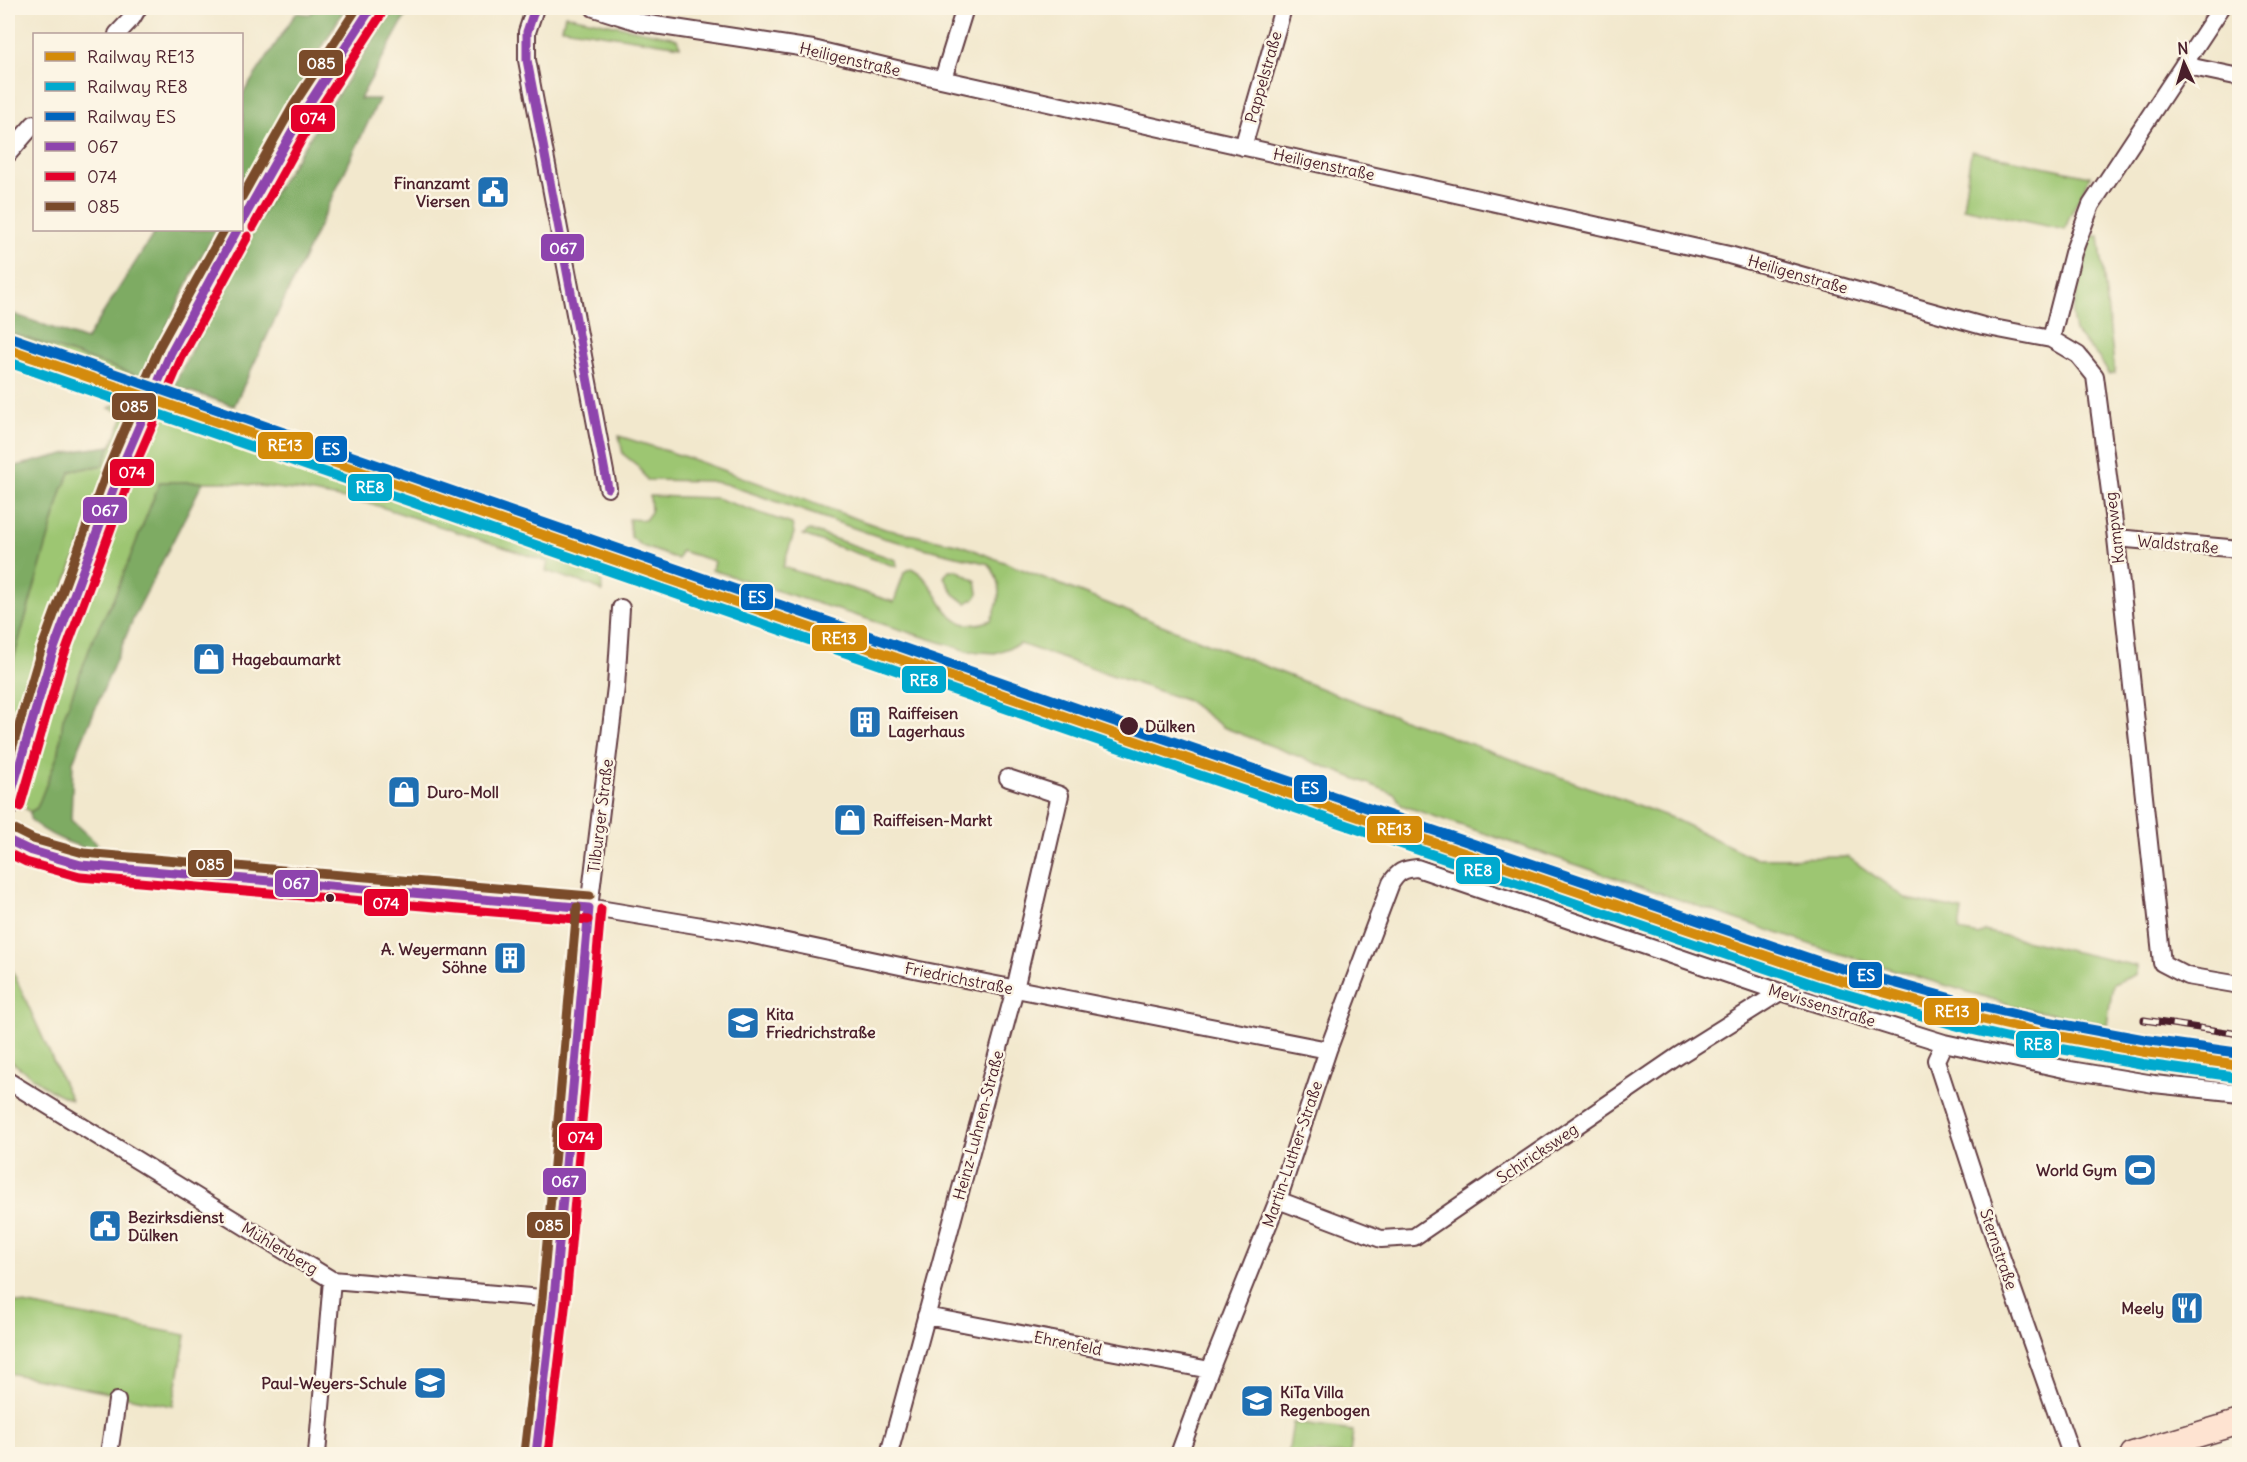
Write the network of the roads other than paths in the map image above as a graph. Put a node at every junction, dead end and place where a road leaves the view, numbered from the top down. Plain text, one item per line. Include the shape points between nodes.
1 (138, 8) edge
2 (371, 8) edge
3 (536, 8) edge
4 (594, 8) edge
5 (965, 8) edge
6 (1283, 8) edge
7 (2220, 8) edge
8 (118, 33) edge
9 (2182, 65) junction
10 (2240, 77) edge
11 (943, 79) junction
12 (33, 125) edge
13 (1243, 147) junction
14 (8, 154) edge
15 (243, 219) edge
16 (236, 231) edge
17 (2051, 339) junction
18 (608, 488) dead end
19 (2116, 538) junction
20 (2240, 549) edge
21 (621, 608) dead end
22 (1008, 778) dead end
23 (8, 804) edge
24 (8, 840) edge
25 (1416, 868) joint
26 (589, 908) junction
27 (2240, 985) edge
28 (1015, 989) junction
29 (1780, 992) junction
30 (1944, 1043) junction
31 (1328, 1050) junction
32 (8, 1081) edge
33 (2240, 1093) edge
34 (1278, 1200) junction
35 (332, 1280) junction
36 (554, 1299) junction
37 (926, 1316) junction
38 (1210, 1370) junction
39 (117, 1401) dead end
40 (2240, 1422) edge
41 (109, 1455) edge
42 (317, 1455) edge
43 (536, 1455) edge
44 (889, 1455) edge
45 (1179, 1455) edge
46 (2071, 1455) edge
47 (2133, 1455) edge

1 - 8 street
2 - 15 main road via 339,53
3 - 18 street via 527,32 527,60
4 - 11 street, Heiligenstraße via 642,23 813,49
5 - 11 street
6 - 13 street, Pappelstraße
7 - 9 street
9 - 10 street
9 - 17 street via 2091,205 2073,253
11 - 13 street, Heiligenstraße
12 - 14 street
13 - 17 street, Heiligenstraße via 1666,240 1983,326
16 - 23 main road via 171,352 119,473 52,654
17 - 19 street, Kampweg via 2078,355 2095,376
19 - 20 street, Waldstraße
19 - 27 street, Kampweg via 2162,963 2187,976
21 - 26 street, Tilburger Straße via 616,687
22 - 28 street, Heinz-Luhnen-Straße via 1060,795
24 - 26 street, Friedrichstraße via 81,865
25 - 29 street, Mevissenstraße
25 - 31 street, Martin-Luther-Straße via 1404,869 1390,884
26 - 28 street, Friedrichstraße via 744,933
26 - 36 street, Tilburger Straße
28 - 31 street, Friedrichstraße
28 - 37 street, Heinz-Luhnen-Straße
29 - 30 street, Mevissenstraße
29 - 34 street, Schiricksweg via 1678,1056 1414,1237 1381,1239
30 - 33 street, Mevissenstraße via 2064,1069
30 - 46 street, Sternstraße via 1936,1060
31 - 34 street, Martin-Luther-Straße
32 - 35 street, Mühlenberg
34 - 38 street, Martin-Luther-Straße
35 - 36 street, Mühlenberg
35 - 42 street
36 - 43 street, Tilburger Straße
37 - 38 street, Ehrenfeld
37 - 44 street, Heinz-Luhnen-Straße
38 - 45 street, Martin-Luther-Straße
39 - 41 street
40 - 47 main road

